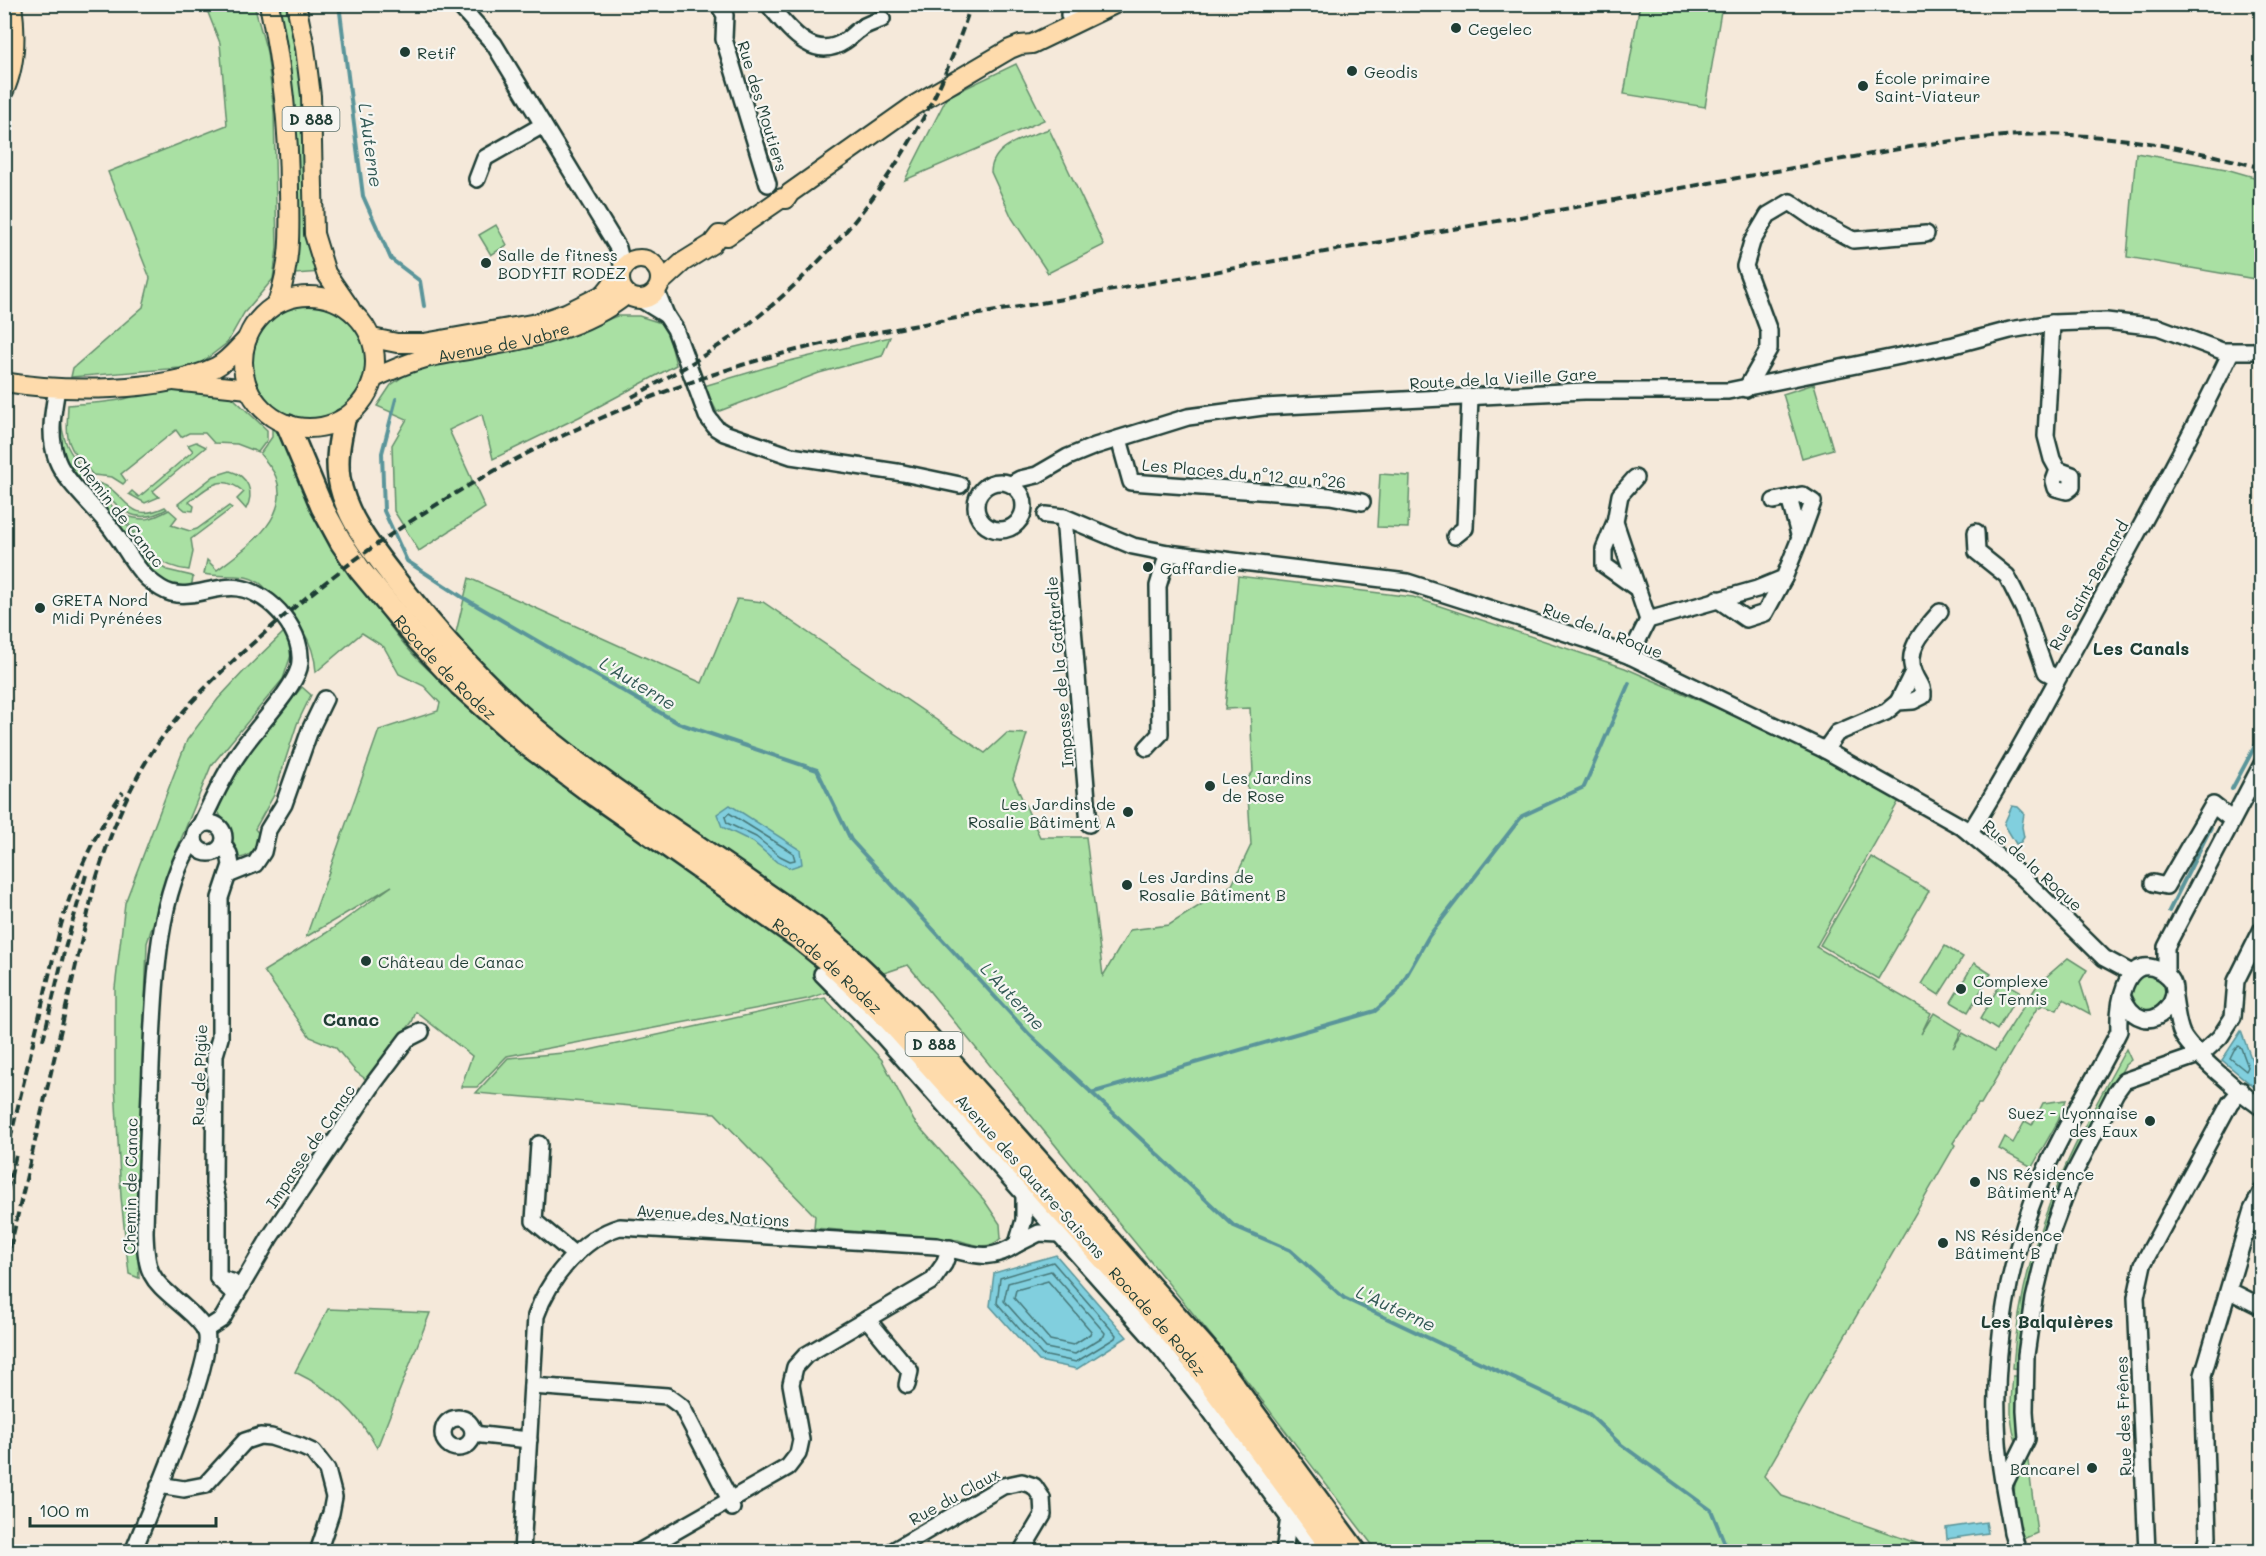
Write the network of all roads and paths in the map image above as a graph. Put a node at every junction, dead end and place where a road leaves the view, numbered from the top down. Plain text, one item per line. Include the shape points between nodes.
1 (12, 4) edge
2 (269, 4) edge
3 (296, 4) edge
4 (458, 4) edge
5 (768, 4) edge
6 (1070, 4) edge
7 (1114, 4) edge
8 (726, 8) edge
9 (1088, 11) edge
10 (882, 19) dead end
11 (1073, 25) junction
12 (4, 91) edge
13 (543, 125) junction
14 (477, 180) dead end
15 (780, 200) junction
16 (1926, 234) dead end
17 (683, 262) junction
18 (624, 264) junction
19 (654, 265) junction
20 (645, 292) junction
21 (277, 304) junction
22 (351, 310) junction
23 (2052, 323) junction
24 (372, 338) junction
25 (247, 339) junction
26 (2262, 351) edge
27 (2231, 352) junction
28 (374, 378) junction
29 (173, 381) junction
30 (4, 382) edge
31 (57, 388) junction
32 (248, 389) junction
33 (1746, 389) junction
34 (1470, 397) junction
35 (344, 420) junction
36 (288, 426) junction
37 (1119, 439) junction
38 (2058, 470) dead end
39 (1635, 478) dead end
40 (960, 485) junction
41 (986, 486) junction
42 (1019, 494) junction
43 (1362, 502) dead end
44 (976, 506) junction
45 (1046, 515) junction
46 (1064, 517) junction
47 (1018, 522) junction
48 (1615, 522) junction
49 (1976, 532) dead end
50 (1455, 536) dead end
51 (1800, 538) junction
52 (1168, 554) junction
53 (1784, 578) junction
54 (1635, 587) junction
55 (1717, 599) junction
56 (1940, 612) dead end
57 (1648, 620) junction
58 (1630, 656) junction
59 (2057, 678) junction
60 (325, 699) dead end
61 (1147, 748) dead end
62 (1825, 750) junction
63 (2262, 764) edge
64 (596, 796) junction
65 (2231, 819) junction
66 (1089, 824) dead end
67 (1970, 832) junction
68 (202, 835) junction
69 (219, 848) junction
70 (228, 875) junction
71 (2153, 883) dead end
72 (2262, 929) edge
73 (2166, 947) junction
74 (2107, 961) junction
75 (2136, 971) junction
76 (2166, 974) junction
77 (822, 975) joint
78 (2123, 991) junction
79 (2174, 996) junction
80 (2148, 1018) junction
81 (2119, 1031) junction
82 (421, 1032) dead end
83 (2182, 1033) junction
84 (2198, 1053) junction
85 (2241, 1090) junction
86 (2262, 1108) edge
87 (539, 1144) dead end
88 (2262, 1191) edge
89 (1024, 1195) junction
90 (1059, 1234) junction
91 (1017, 1244) junction
92 (950, 1248) junction
93 (575, 1256) junction
94 (238, 1290) junction
95 (2230, 1291) junction
96 (2262, 1307) edge
97 (867, 1318) junction
98 (205, 1330) junction
99 (907, 1385) dead end
100 (532, 1386) junction
101 (473, 1434) dead end
102 (529, 1440) junction
103 (159, 1485) junction
104 (2004, 1485) junction
105 (731, 1504) junction
106 (1290, 1517) junction
107 (2018, 1549) edge
108 (133, 1551) edge
109 (318, 1551) edge
110 (522, 1551) edge
111 (639, 1551) edge
112 (891, 1551) edge
113 (1021, 1551) edge
114 (1284, 1551) edge
115 (1314, 1551) edge
116 (1335, 1551) edge
117 (1356, 1551) edge
118 (2147, 1551) edge
119 (2205, 1551) edge

1 - 12 main road via 15,35
2 - 21 main road, D 888 via 280,57 289,166 290,252
3 - 22 main road, D 888 via 311,96 314,234 326,273
4 - 13 street via 494,44
5 - 10 street via 799,39 814,46 833,47
6 - 11 street
7 - 9 main road, Avenue de Vabre
8 - 15 street, Rue des Moutiers via 724,39 768,184
9 - 11 main road, Avenue de Vabre
11 - 15 main road, Avenue de Vabre via 913,106
13 - 14 street via 485,158
13 - 18 street
15 - 17 main road, Avenue de Vabre
16 - 33 street via 1853,240 1790,202 1768,215 1752,243 1745,266 1769,330 1768,349
17 - 19 main road, Avenue de Vabre
17 - 20 main road, Avenue de Vabre
18 - 19 main road, Avenue de Vabre via 644,259
18 - 20 main road via 621,285
18 - 24 main road, Avenue de Vabre via 604,294 537,323 424,343 397,344
19 - 20 main road via 658,270
20 - 28 main road, Avenue de Vabre via 575,324 522,340 428,357
20 - 40 street via 675,329 707,416 724,433 791,456
21 - 22 main road via 315,295
21 - 25 main road via 264,313
22 - 24 main road
23 - 27 street, Route de la Vieille Gare via 2106,321 2158,327
23 - 33 street, Route de la Vieille Gare
23 - 38 street via 2046,436
24 - 28 main road
25 - 29 main road via 217,367
25 - 32 main road via 243,373
26 - 27 street, Route de la Vieille Gare
27 - 59 street, Rue Saint-Bernard
28 - 35 main road via 367,396
29 - 31 main road
29 - 32 main road
30 - 31 main road
31 - 68 street, Chemin de Canac via 51,432 58,463 147,579 171,594 237,588 252,592 278,611 297,639 300,658 293,681 223,776
32 - 36 main road via 264,412
33 - 34 street, Route de la Vieille Gare
34 - 37 street, Route de la Vieille Gare via 1263,407 1188,417
34 - 50 street via 1465,528
35 - 36 main road via 322,428
35 - 117 highway, Rocade de Rodez / D 888 via 337,465 355,522 429,621 483,682 535,728 813,927 864,970 1211,1355
36 - 64 highway, Rocade de Rodez / D 888 via 341,542 418,640 460,685 525,743
37 - 42 street, Route de la Vieille Gare via 1068,457 1031,477
37 - 43 street, Les Places du n°12 au n°26 via 1131,482 1329,496
39 - 48 street via 1620,495
40 - 41 street
40 - 44 street
41 - 42 street via 998,481
41 - 44 street
42 - 45 street, Rue de la Roque
42 - 47 street via 1024,509
44 - 47 street via 979,519 989,528 1005,530
45 - 46 street, Rue de la Roque
45 - 47 street, Rue de la Roque
46 - 52 street, Rue de la Roque via 1133,546
46 - 66 street, Impasse de la Gaffardie
48 - 54 street
48 - 54 street via 1604,549 1605,565
49 - 59 street via 1977,552 2007,576 2046,672
51 - 51 street via 1782,500 1802,495 1813,502
51 - 53 street
52 - 58 street, Rue de la Roque via 1407,582
52 - 61 street via 1158,586 1160,734
53 - 55 street
53 - 55 street via 1764,613 1746,619
54 - 57 street
55 - 57 street
56 - 62 street via 1919,635 1912,651 1913,672 1898,702 1886,712 1837,733
57 - 58 street
58 - 62 street, Rue de la Roque
59 - 67 street, Rue Saint-Bernard
60 - 70 street via 284,804 268,830 263,852 255,864
62 - 67 street, Rue de la Roque
63 - 65 street
64 - 77 highway via 617,820
64 - 116 highway, Rocade de Rodez / D 888 via 798,937 885,1015 1190,1356
65 - 71 street via 2214,805 2166,886
65 - 73 street
67 - 74 street, Rue de la Roque
68 - 69 street via 207,853
68 - 69 street via 221,830
68 - 98 street, Chemin de Canac via 182,860 162,933 155,998 146,1260 156,1282
69 - 70 street
70 - 94 street, Rue de Pigüe via 220,898 214,1184 218,1202 218,1278 232,1282
72 - 84 street via 2236,981 2233,1017 2220,1037
73 - 75 street
73 - 76 street
74 - 75 street, Rue de la Roque
74 - 78 street, Rue de la Roque
75 - 76 street via 2154,968
75 - 78 street
76 - 79 street
77 - 89 street, Avenue des Quatre-Saisons via 882,1035
78 - 80 street via 2130,1010
78 - 81 street
79 - 80 street via 2167,1011
79 - 83 street
80 - 81 street
80 - 83 street
81 - 104 street via 2046,1169 2031,1205 2007,1291 1998,1371 1998,1444
82 - 94 street, Impasse de Canac via 407,1039 374,1083
83 - 84 street
84 - 85 street
84 - 104 street via 2124,1081 2071,1179 2047,1244 2034,1299 2025,1373 2027,1439
85 - 86 street
85 - 118 street, Rue des Frênes via 2230,1103 2143,1264 2138,1281
87 - 93 street via 534,1221
88 - 95 street via 2252,1210
89 - 90 street, Avenue des Quatre-Saisons
89 - 91 street via 1024,1220
90 - 91 street, Avenue des Nations via 1039,1233
90 - 106 street, Avenue des Quatre-Saisons via 1159,1346
91 - 92 street, Avenue des Nations via 987,1257
92 - 93 street, Avenue des Nations via 620,1227 603,1232
92 - 97 street via 932,1281
93 - 100 street, Avenue des Nations via 541,1300 536,1316
94 - 98 street via 222,1319
95 - 96 street
95 - 119 street via 2203,1375 2208,1537
97 - 99 street via 910,1371
97 - 105 street via 806,1355 795,1367 791,1384 801,1440 798,1454 788,1467
98 - 103 street via 206,1358
100 - 102 street, Avenue des Nations
100 - 105 street via 667,1396 682,1407
101 - 102 street
102 - 110 street, Avenue des Nations
103 - 108 street
103 - 109 street via 184,1489 205,1485 245,1441 260,1436 302,1447 313,1452 327,1470 334,1495
104 - 107 street
105 - 111 street
106 - 114 street
106 - 115 street, Avenue des Quatre-Saisons
112 - 113 street, Rue du Claux via 1003,1486 1022,1482 1034,1486 1042,1498 1043,1515

